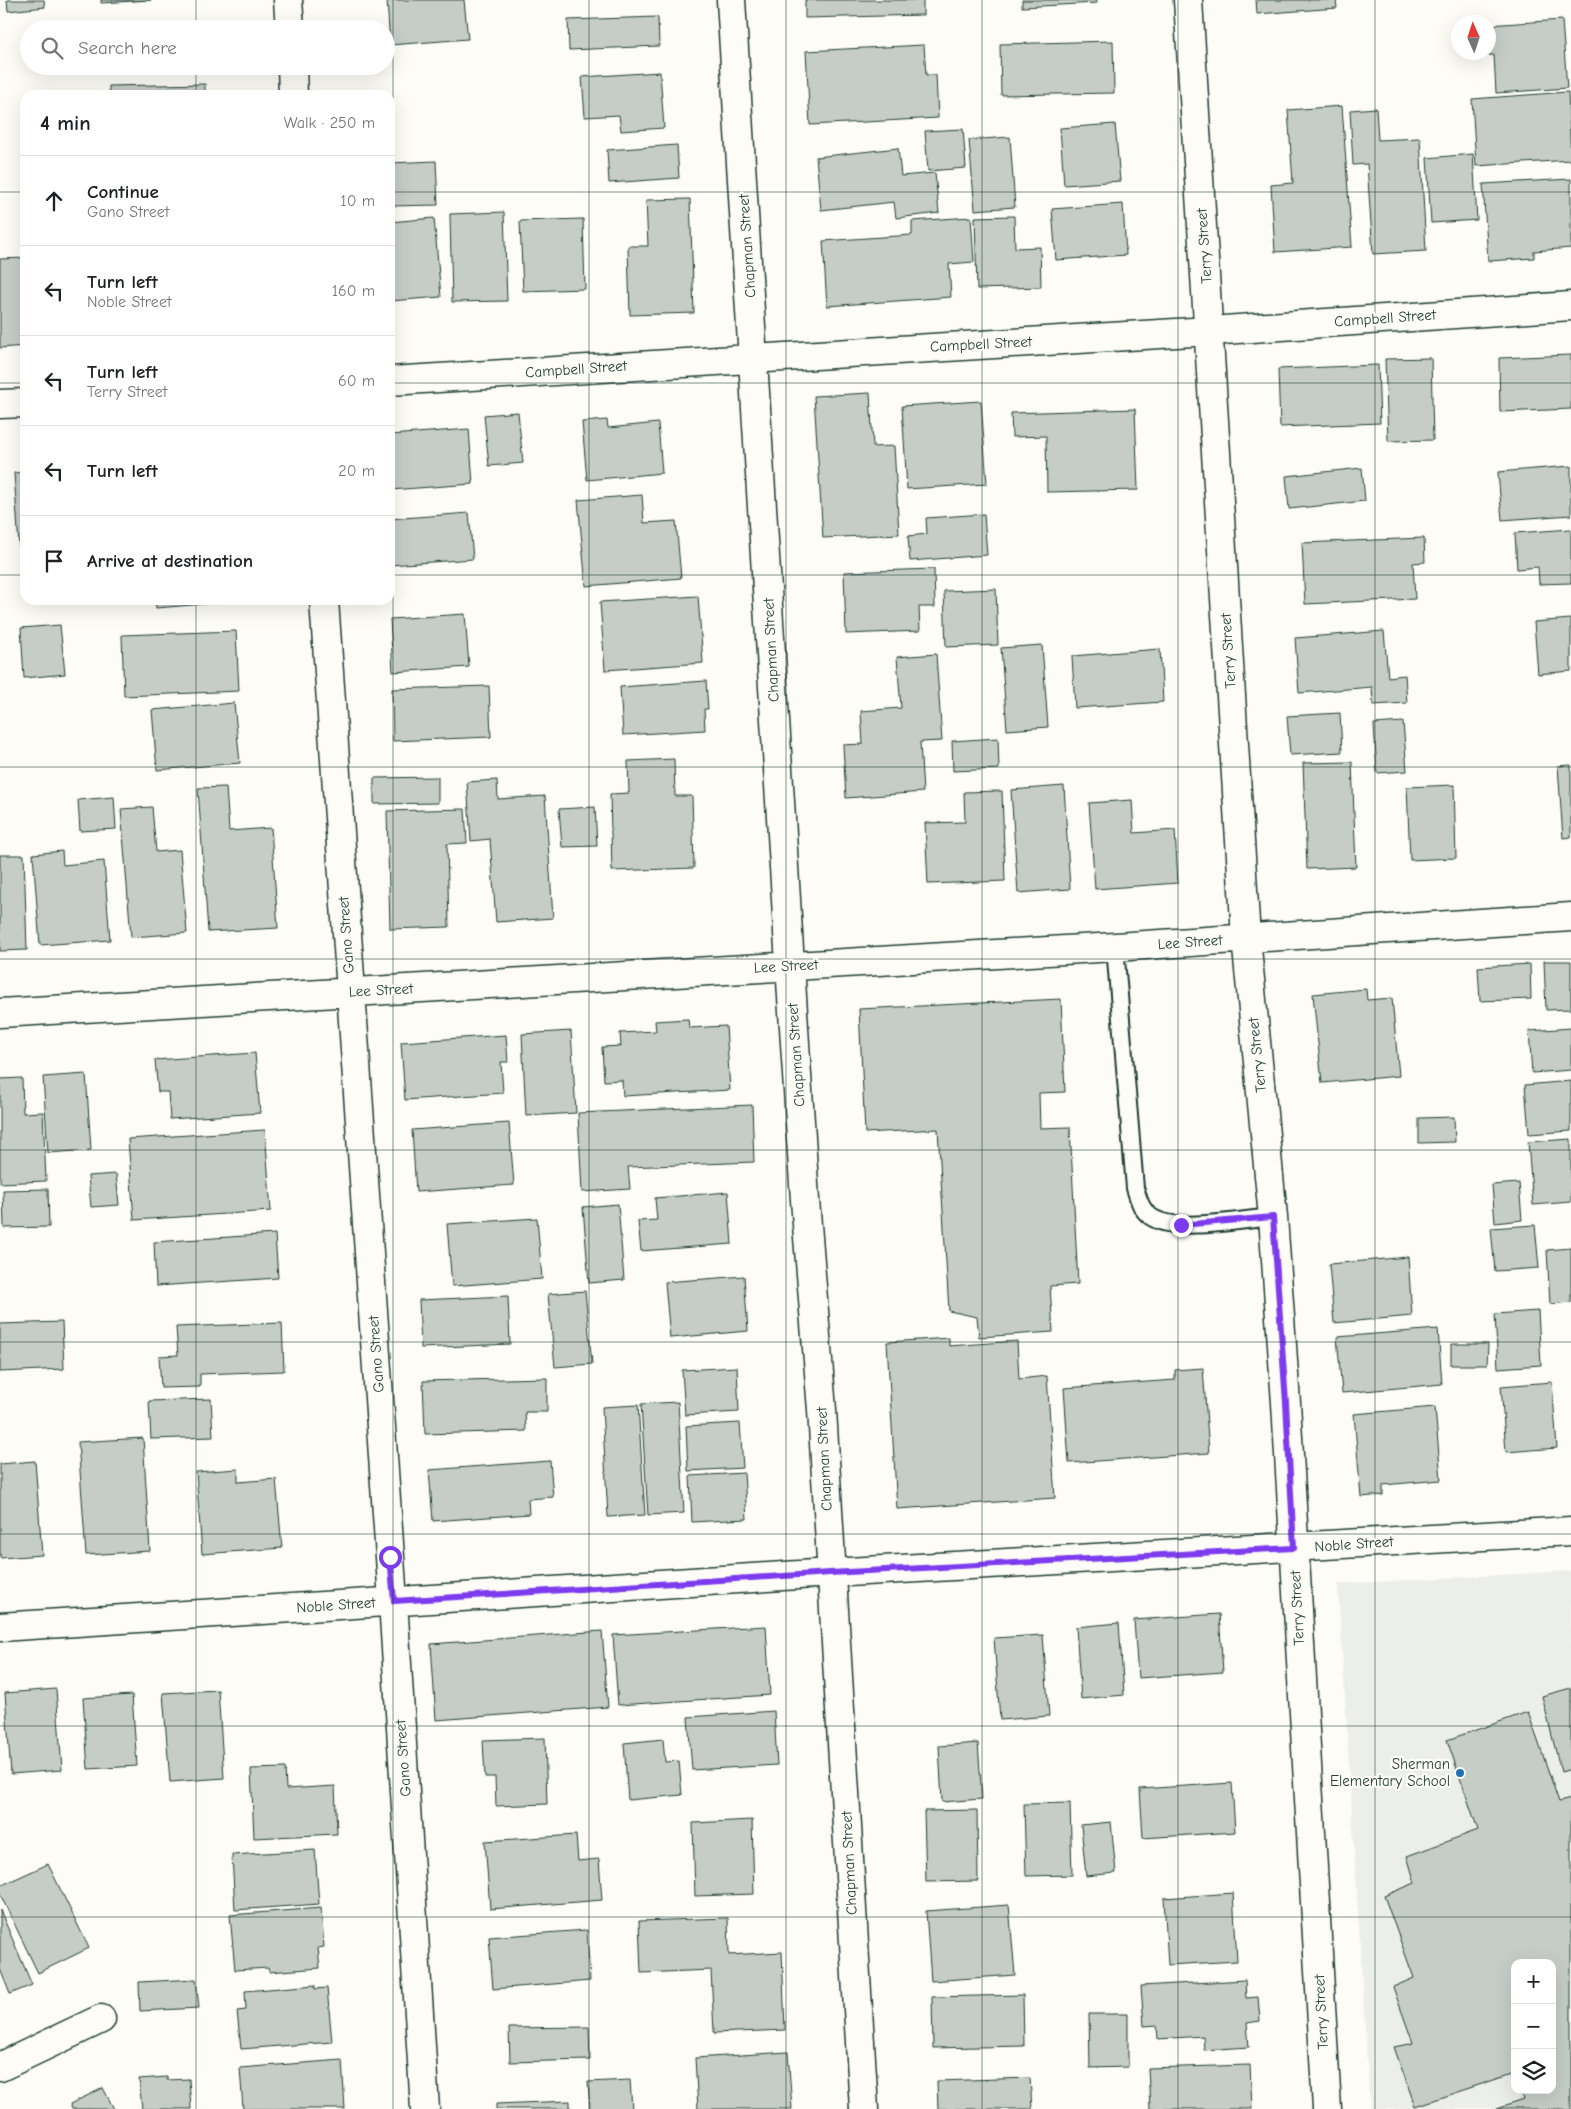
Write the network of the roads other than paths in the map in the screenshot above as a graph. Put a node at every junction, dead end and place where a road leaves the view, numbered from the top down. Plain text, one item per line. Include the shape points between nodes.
1 (288, 0) edge
2 (731, 0) edge
3 (1188, 0) edge
4 (289, 20) edge
5 (292, 75) edge
6 (293, 90) edge
7 (1571, 306) edge
8 (1209, 330) junction
9 (754, 358) junction
10 (395, 381) edge
11 (20, 403) edge
12 (0, 404) edge
13 (324, 605) edge
14 (1571, 917) edge
15 (1246, 938) junction
16 (1115, 947) junction
17 (790, 965) junction
18 (350, 992) junction
19 (0, 1013) edge
20 (1273, 1217) junction
21 (1571, 1531) edge
22 (1294, 1548) junction
23 (830, 1573) junction
24 (394, 1601) junction
25 (0, 1627) edge
26 (101, 2019) dead end
27 (0, 2067) edge
28 (426, 2109) edge
29 (864, 2109) edge
30 (1327, 2109) edge

1 - 4 street
2 - 9 street, Chapman Street
3 - 8 street, Terry Street
5 - 6 street
7 - 8 street, Campbell Street
8 - 9 street, Campbell Street
8 - 15 street, Terry Street
9 - 10 street, Campbell Street
9 - 17 street, Chapman Street
11 - 12 street
13 - 18 street, Gano Street
14 - 15 street, Lee Street
15 - 16 street, Lee Street
15 - 20 street, Terry Street
16 - 17 street, Lee Street
16 - 20 lane via 1135,1188 1142,1208 1154,1219 1181,1225
17 - 18 street, Lee Street
17 - 23 street, Chapman Street via 822,1410
18 - 19 street, Lee Street
18 - 24 street, Gano Street
20 - 22 street, Terry Street
21 - 22 street, Noble Street
22 - 23 street, Noble Street
22 - 30 street, Terry Street
23 - 24 street, Noble Street
23 - 29 street, Chapman Street
24 - 25 street, Noble Street
24 - 28 street, Gano Street
26 - 27 street

